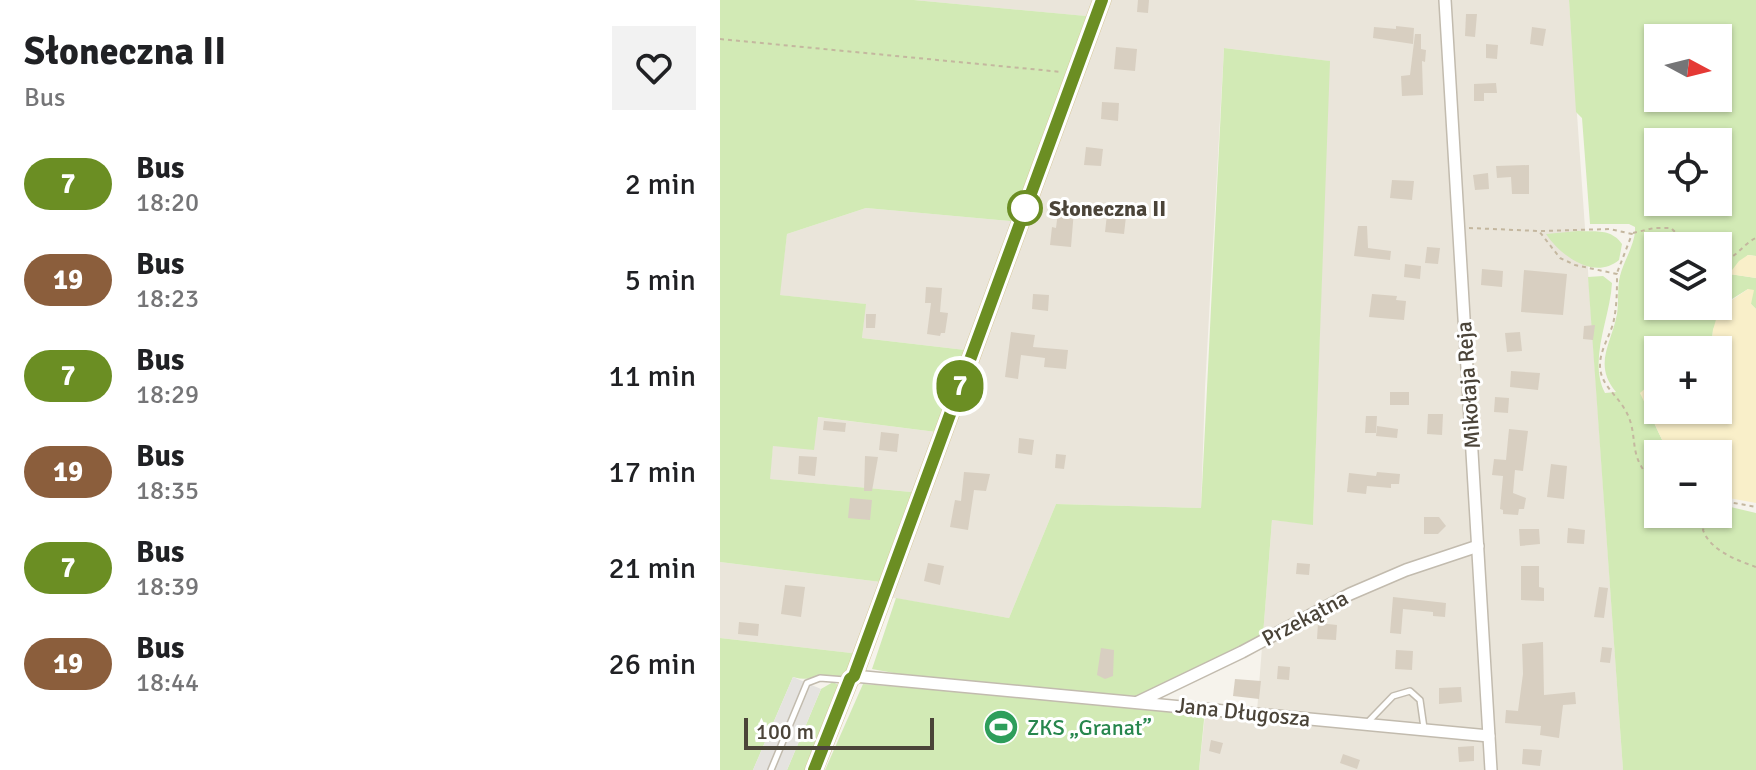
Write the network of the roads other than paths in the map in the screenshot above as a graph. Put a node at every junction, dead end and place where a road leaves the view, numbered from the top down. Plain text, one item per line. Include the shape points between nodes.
1 (1102, 0) edge
2 (1445, 0) edge
3 (1478, 546) junction
4 (852, 678) junction
5 (1138, 702) junction
6 (1366, 724) junction
7 (1425, 729) junction
8 (1489, 736) junction
9 (771, 770) edge
10 (814, 770) edge
11 (1491, 770) edge

1 - 4 street
2 - 3 street, Mikołaja Reja
3 - 5 street, Przekątna via 1350,594
3 - 8 street, Mikołaja Reja
4 - 5 street, Jana Długosza
4 - 9 lane via 807,683
4 - 10 street
5 - 6 street, Jana Długosza
6 - 7 street, Jana Długosza
6 - 7 lane via 1393,696 1410,691 1420,700
7 - 8 street, Jana Długosza
8 - 11 street, Mikołaja Reja

